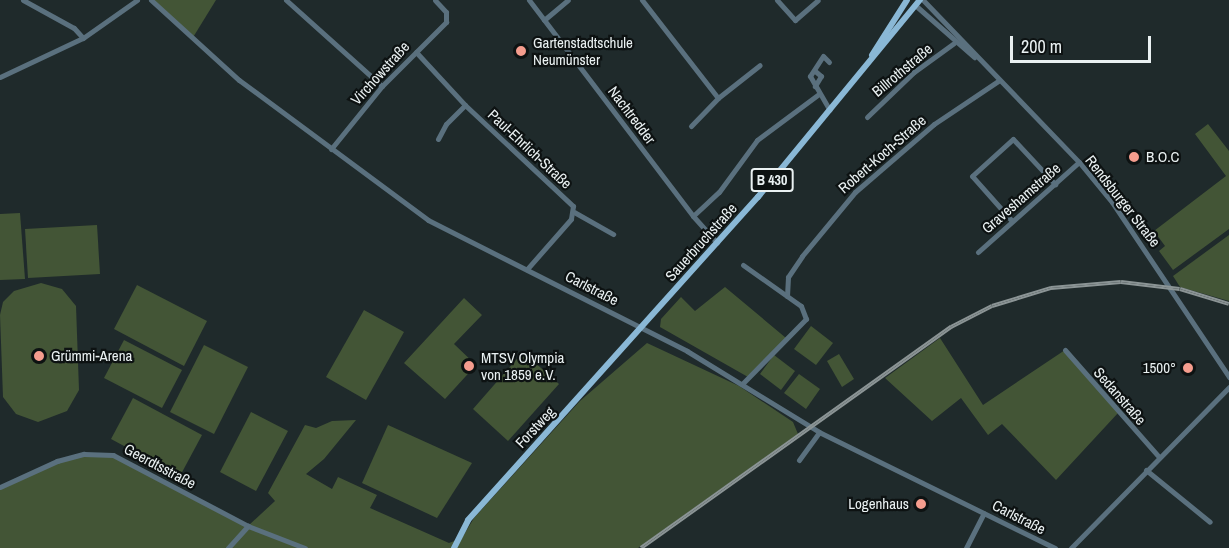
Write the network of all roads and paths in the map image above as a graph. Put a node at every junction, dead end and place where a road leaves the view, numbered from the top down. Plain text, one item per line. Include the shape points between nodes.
1 (23, 0) edge
2 (39, 0) edge
3 (137, 0) edge
4 (151, 0) edge
5 (286, 0) edge
6 (435, 0) edge
7 (529, 0) edge
8 (568, 0) edge
9 (642, 0) edge
10 (777, 0) edge
11 (818, 0) edge
12 (915, 1) edge
13 (33, 6) junction
14 (544, 20) junction
15 (83, 38) junction
16 (954, 43) junction
17 (416, 52) junction
18 (975, 58) junction
19 (829, 62) dead end
20 (760, 65) dead end
21 (0, 77) edge
22 (998, 81) junction
23 (382, 86) junction
24 (819, 94) junction
25 (718, 98) junction
26 (465, 105) junction
27 (830, 110) junction
28 (867, 117) dead end
29 (691, 126) dead end
30 (438, 139) dead end
31 (331, 149) junction
32 (1079, 162) junction
33 (1055, 184) junction
34 (574, 212) junction
35 (693, 216) junction
36 (1012, 221) junction
37 (613, 234) dead end
38 (717, 243) junction
39 (978, 252) dead end
40 (743, 266) dead end
41 (528, 269) junction
42 (787, 296) junction
43 (642, 327) junction
44 (1065, 350) dead end
45 (1229, 378) edge
46 (743, 383) junction
47 (1229, 387) edge
48 (819, 432) junction
49 (1159, 457) junction
50 (799, 460) dead end
51 (1146, 470) junction
52 (0, 488) edge
53 (984, 513) junction
54 (1210, 522) dead end
55 (248, 526) junction
56 (228, 548) edge
57 (305, 548) edge
58 (454, 548) edge
59 (966, 548) edge
60 (1054, 548) edge
61 (1071, 548) edge

1 - 13 street
2 - 13 street
3 - 15 street
4 - 31 street, Carlstraße via 211,58
5 - 23 street
6 - 17 street, Virchowstraße via 448,16
7 - 14 street, Nachtredder
8 - 14 street
9 - 25 street
10 - 11 street via 795,20
12 - 16 street, Rendsburger Straße
12 - 18 street, Rendsburger Straße via 957,33
12 - 27 main road, Sauerbruchstraße / B 430
13 - 15 street via 74,28
14 - 35 street, Nachtredder
15 - 21 street
16 - 18 street, Rendsburger Straße
16 - 28 street, Billrothstraße via 914,72
17 - 23 street, Virchowstraße
17 - 26 street, Paul-Ehrlich-Straße
18 - 22 street, Rendsburger Straße
19 - 24 street via 823,56 810,76
20 - 25 street
22 - 32 street, Rendsburger Straße
22 - 42 street, Robert-Koch-Straße via 923,133 873,174 818,234 788,277
23 - 31 street, Virchowstraße
24 - 27 street
24 - 35 street via 757,140 718,192
25 - 29 street
26 - 30 street via 446,124
26 - 34 street, Paul-Ehrlich-Straße via 562,193
27 - 38 main road, Sauerbruchstraße / B 430
31 - 41 street, Carlstraße via 428,220
32 - 33 street, Graveshamstraße
32 - 45 street, Rendsburger Straße via 1136,235
33 - 36 street, Graveshamstraße
33 - 36 street via 1013,139 972,176
34 - 37 street, Paul-Ehrlich-Straße
34 - 41 street
35 - 38 street, Nachtredder
36 - 39 street, Graveshamstraße
38 - 43 main road, Sauerbruchstraße / B 430
40 - 42 street
41 - 43 street, Carlstraße
42 - 46 street via 801,306 806,319
43 - 46 street, Carlstraße
43 - 58 main road, Forstweg / B 430 via 468,520
44 - 49 street, Sedanstraße
46 - 48 street, Carlstraße
47 - 49 street
48 - 50 street
48 - 53 street, Carlstraße
49 - 51 street
51 - 54 street
51 - 61 street
52 - 55 street, Geerdtsstraße via 57,461 84,454 113,455
53 - 59 street
53 - 60 street, Carlstraße
55 - 56 street
55 - 57 street, Geerdtsstraße

